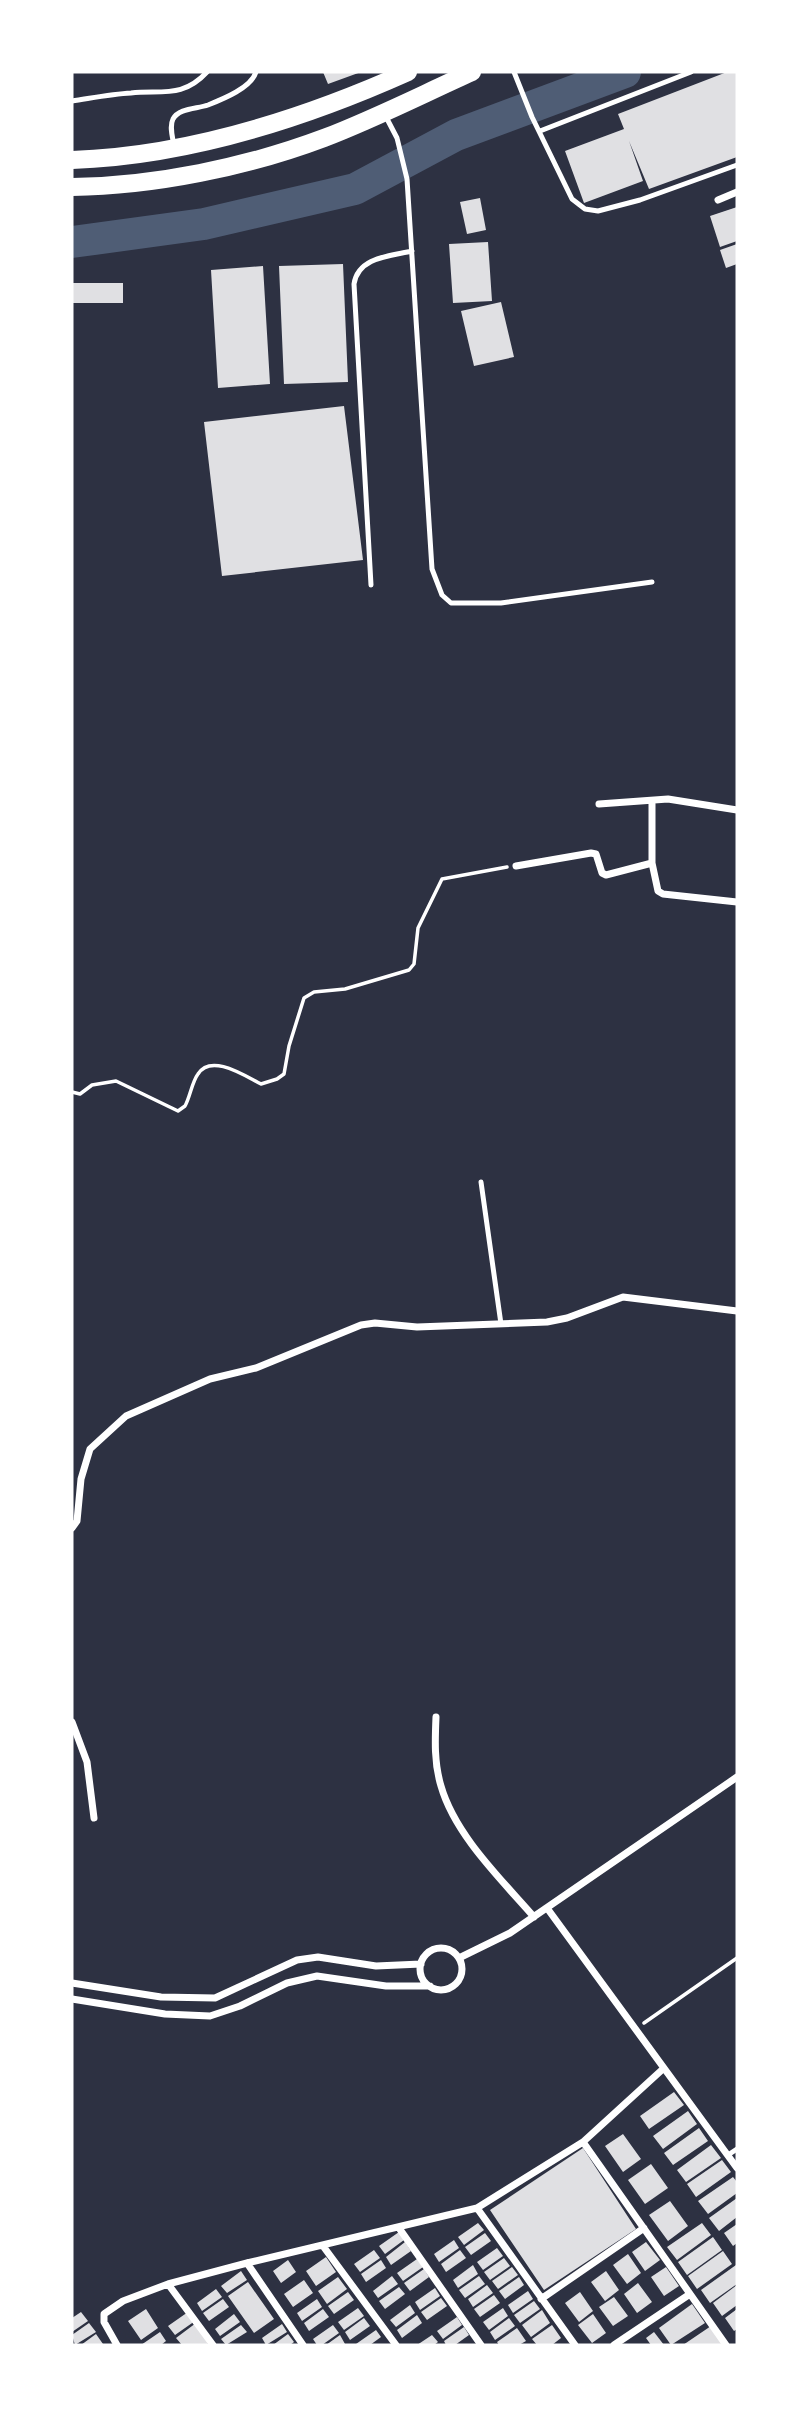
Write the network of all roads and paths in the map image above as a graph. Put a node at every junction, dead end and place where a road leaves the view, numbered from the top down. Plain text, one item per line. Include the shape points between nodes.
1 (207, 72) edge
2 (256, 72) edge
3 (408, 72) edge
4 (472, 72) edge
5 (514, 72) edge
6 (691, 72) edge
7 (72, 101) edge
8 (384, 112) junction
9 (540, 131) junction
10 (174, 149) junction
11 (72, 160) edge
12 (737, 165) edge
13 (72, 187) edge
14 (737, 192) edge
15 (718, 200) dead end
16 (412, 251) junction
17 (652, 582) dead end
18 (371, 585) dead end
19 (652, 801) junction
20 (598, 804) dead end
21 (737, 810) edge
22 (652, 863) junction
23 (516, 866) joint
24 (737, 902) edge
25 (72, 1093) edge
26 (481, 1182) dead end
27 (737, 1311) edge
28 (501, 1325) junction
29 (72, 1528) edge
30 (436, 1717) dead end
31 (72, 1722) edge
32 (737, 1777) edge
33 (94, 1818) dead end
34 (547, 1908) junction
35 (534, 1917) junction
36 (459, 1958) junction
37 (737, 1958) edge
38 (421, 1964) junction
39 (72, 1983) edge
40 (429, 1986) junction
41 (72, 1999) edge
42 (635, 2030) junction
43 (664, 2068) junction
44 (583, 2142) junction
45 (737, 2149) edge
46 (728, 2155) junction
47 (737, 2168) edge
48 (477, 2208) junction
49 (399, 2228) junction
50 (644, 2228) junction
51 (323, 2246) junction
52 (247, 2263) junction
53 (168, 2284) junction
54 (690, 2294) junction
55 (541, 2299) junction
56 (117, 2345) edge
57 (214, 2345) edge
58 (303, 2345) edge
59 (396, 2345) edge
60 (481, 2345) edge
61 (575, 2345) edge
62 (614, 2345) edge
63 (726, 2345) edge

1 - 7 lane via 189,88 175,92
2 - 10 lane via 251,82 233,93 174,117
3 - 10 highway via 314,110
4 - 8 highway
5 - 9 lane
6 - 9 lane
8 - 13 highway via 256,160 180,176
8 - 16 lane via 397,138 407,179
9 - 12 lane via 572,199 585,209 598,211 640,200
10 - 11 highway
14 - 15 street
16 - 17 lane via 432,569 442,595 451,603 501,603
16 - 18 lane via 366,264 354,284
19 - 20 street
19 - 21 street via 678,800
19 - 22 street
22 - 23 street via 606,875 596,854 591,853
22 - 24 street via 656,886 663,894
23 - 25 path via 442,880 418,928 410,970 304,998 284,1073 277,1079 261,1084 216,1064 197,1074 186,1106 178,1111 116,1082
26 - 28 lane
27 - 28 street via 623,1297 567,1318
28 - 29 street via 417,1327 375,1322 168,1396 126,1416 90,1449
30 - 35 street via 435,1754 450,1810 483,1859
31 - 33 street via 87,1762
32 - 34 street
34 - 35 street
34 - 42 street
35 - 36 street
36 - 38 street via 452,1951 433,1949
36 - 40 street via 461,1976 456,1984 438,1990
37 - 42 path
38 - 39 street via 376,1966 318,1957 297,1960 215,1998 161,1997
38 - 40 street via 420,1972
40 - 41 street via 300,1978 210,2016 165,2014
42 - 43 street
43 - 44 street
43 - 46 street
44 - 48 street
44 - 50 street
45 - 46 lane
46 - 47 street
48 - 49 street
48 - 55 street
49 - 51 street
49 - 60 street
50 - 54 street
50 - 55 street
51 - 52 street
51 - 59 street
52 - 53 street
52 - 58 street
53 - 56 street via 123,2301 104,2314
53 - 57 street
54 - 62 street
54 - 63 street
55 - 61 street

